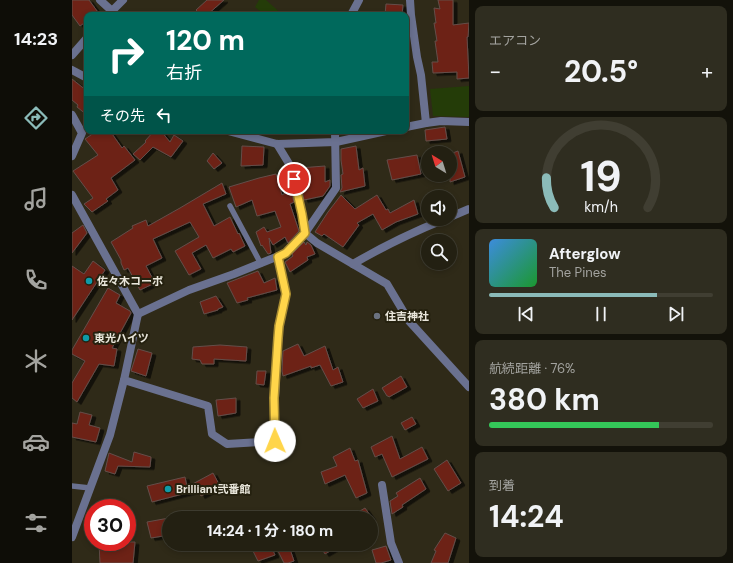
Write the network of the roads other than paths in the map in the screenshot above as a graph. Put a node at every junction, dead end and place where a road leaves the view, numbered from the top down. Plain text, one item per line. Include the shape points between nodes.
1 (100, 0) edge
2 (123, 0) edge
3 (359, 0) edge
4 (410, 0) edge
5 (109, 12) edge
6 (111, 12) edge
7 (353, 12) edge
8 (84, 41) edge
9 (72, 55) edge
10 (72, 70) edge
11 (84, 76) edge
12 (72, 114) edge
13 (469, 122) edge
14 (426, 123) junction
15 (409, 126) edge
16 (239, 134) edge
17 (335, 134) edge
18 (372, 134) edge
19 (336, 142) junction
20 (277, 144) junction
21 (72, 156) edge
22 (72, 195) edge
23 (230, 206) dead end
24 (469, 209) edge
25 (457, 214) edge
26 (429, 226) edge
27 (305, 233) junction
28 (278, 257) junction
29 (261, 264) junction
30 (353, 264) junction
31 (138, 314) junction
32 (124, 380) junction
33 (469, 387) edge
34 (382, 485) dead end
35 (72, 486) edge
36 (90, 488) junction
37 (72, 537) edge
38 (399, 563) edge

1 - 5 street
2 - 6 street
3 - 7 street
4 - 14 street
8 - 9 street
10 - 11 street
12 - 21 street via 82,132
13 - 14 street
14 - 15 street
16 - 20 street
17 - 19 street
18 - 19 street
19 - 20 street
19 - 27 street via 336,188
20 - 27 street via 291,167
22 - 31 street
23 - 29 lane
24 - 25 street
26 - 30 street
27 - 28 street via 286,253
27 - 30 street
28 - 29 street
28 - 32 street via 286,294 279,326 274,398 275,441 227,444 212,434 208,406
29 - 31 street via 189,290
30 - 33 street via 387,284 409,321
31 - 32 street
32 - 36 street via 110,435
34 - 38 street via 391,543
35 - 36 lane
36 - 37 street

